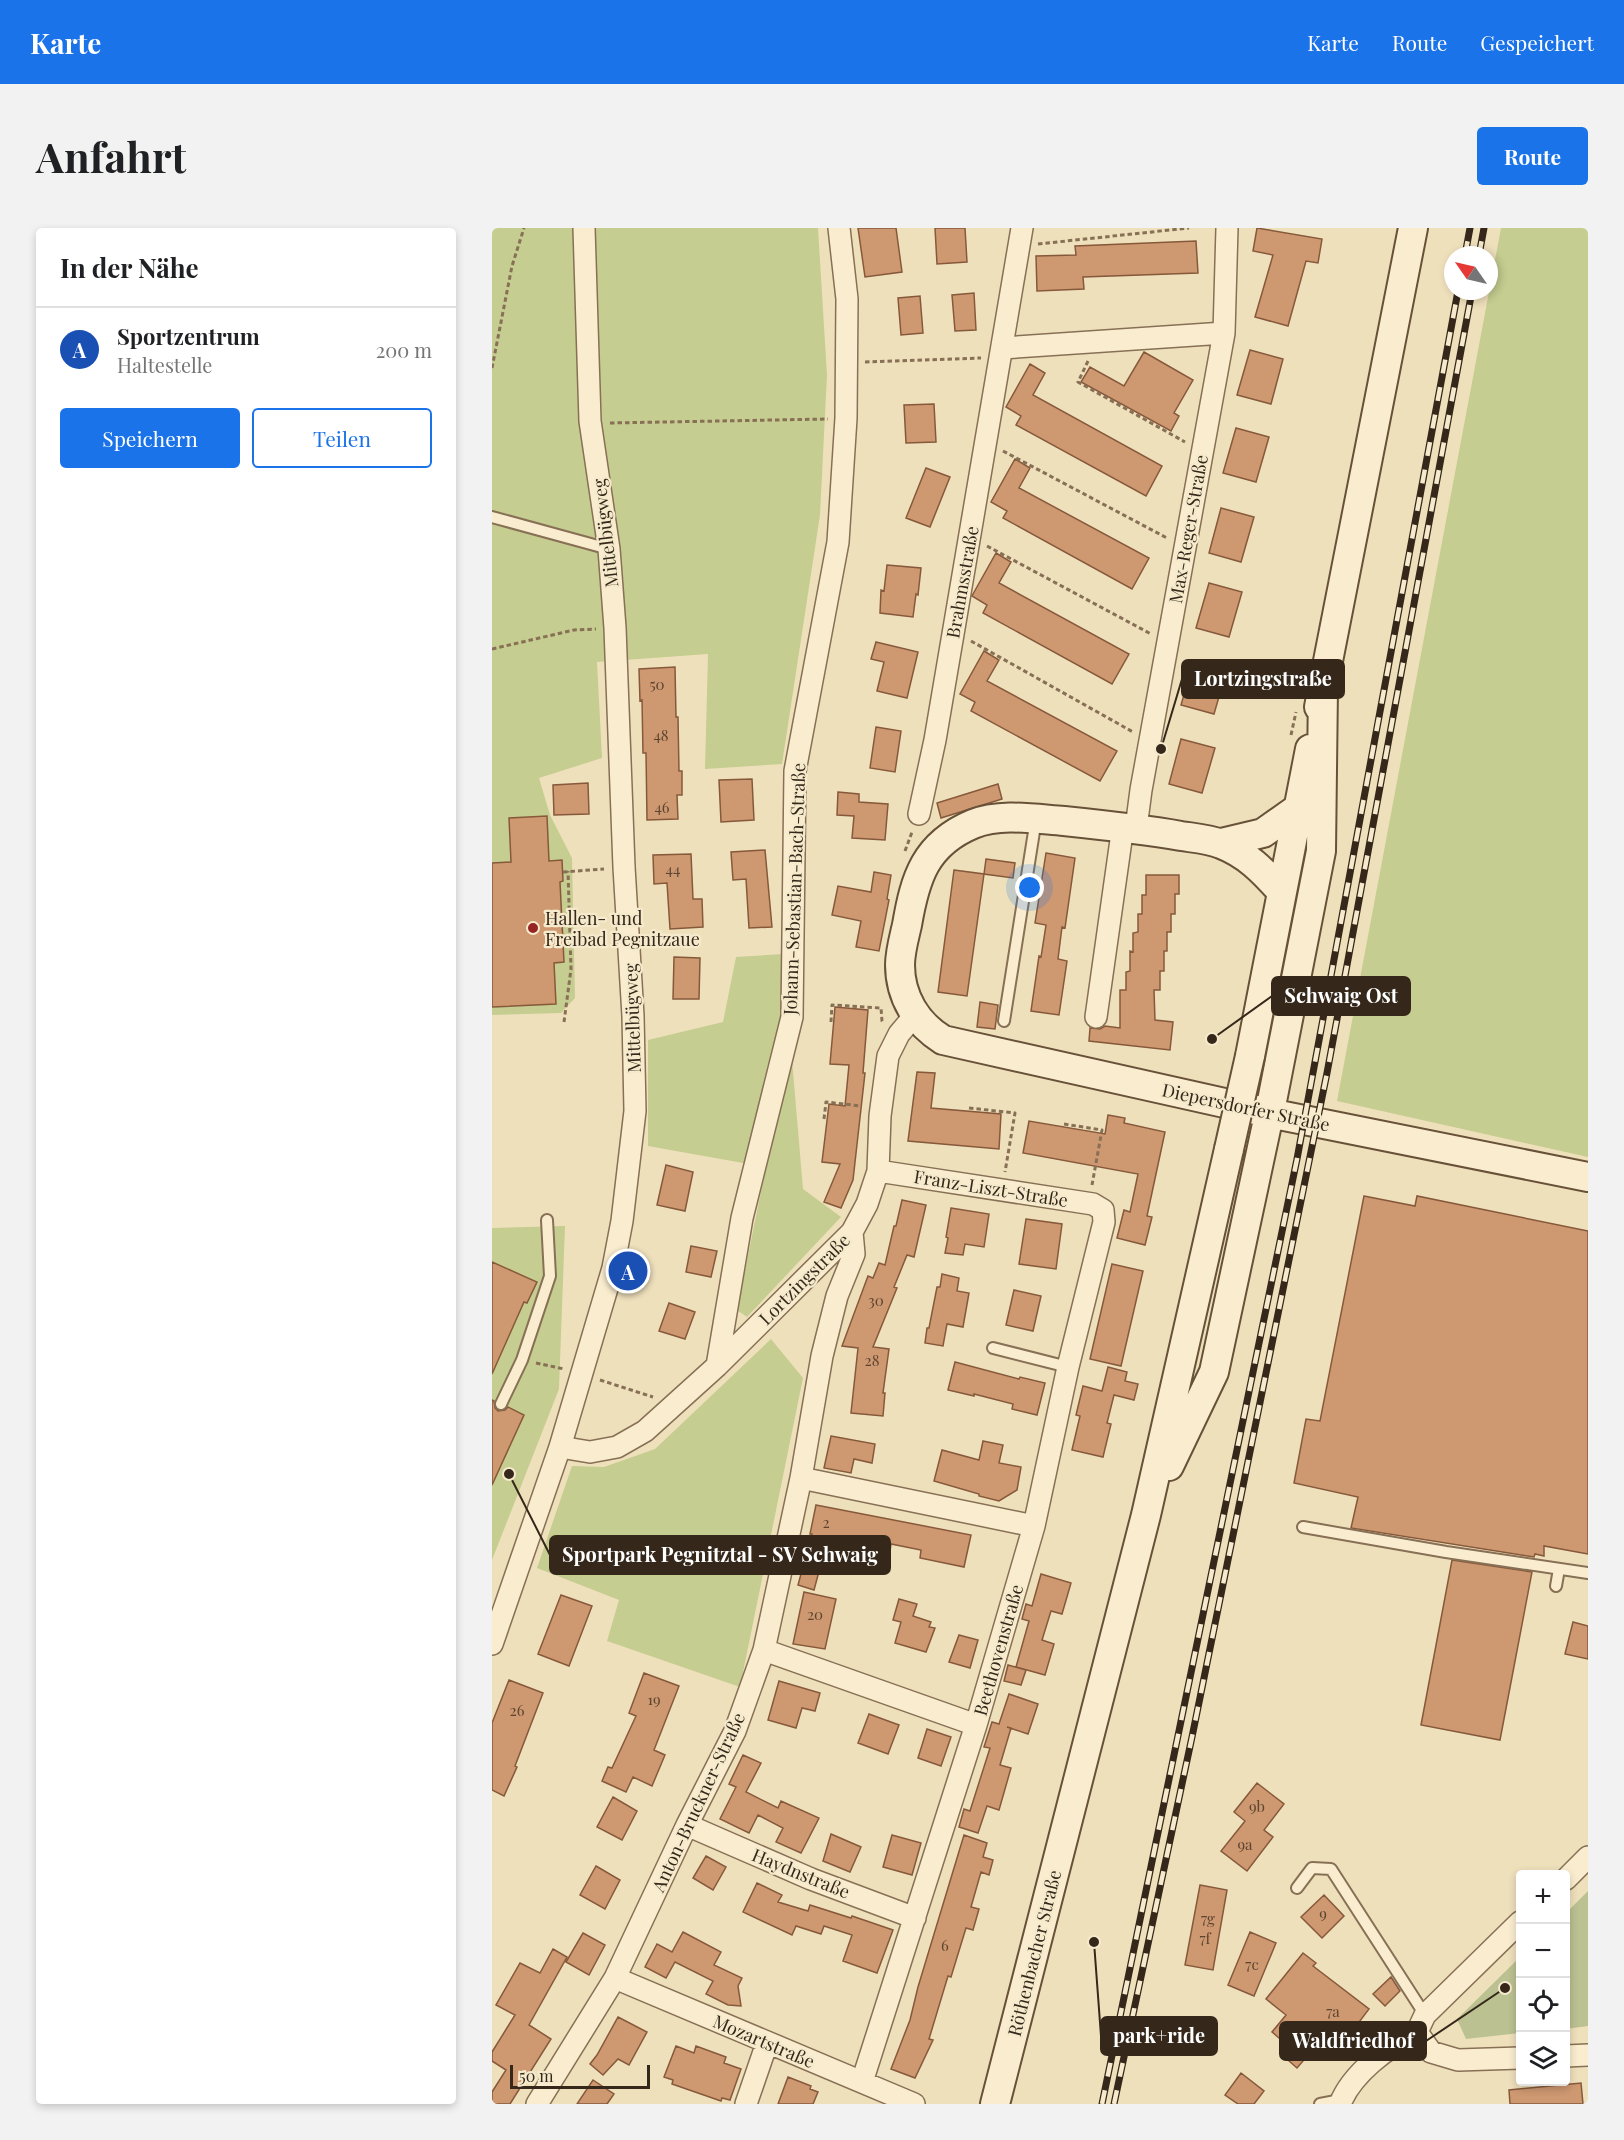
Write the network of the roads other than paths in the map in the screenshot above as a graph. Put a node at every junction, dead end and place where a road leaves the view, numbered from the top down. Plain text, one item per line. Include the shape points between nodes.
1 (584, 228) edge
2 (839, 228) edge
3 (1227, 228) edge
4 (1413, 228) edge
5 (1020, 237) edge
6 (1224, 333) junction
7 (1001, 353) junction
8 (492, 517) edge
9 (609, 549) junction
10 (1323, 688) junction
11 (1297, 809) junction
12 (918, 814) dead end
13 (1036, 819) junction
14 (1129, 827) junction
15 (1221, 843) junction
16 (1281, 891) junction
17 (1096, 1017) dead end
18 (1004, 1021) dead end
19 (907, 1025) junction
20 (1269, 1113) junction
21 (878, 1171) junction
22 (1588, 1177) edge
23 (1096, 1206) joint
24 (547, 1220) dead end
25 (852, 1232) junction
26 (993, 1348) dead end
27 (717, 1366) junction
28 (1068, 1367) junction
29 (501, 1404) dead end
30 (560, 1447) junction
31 (801, 1478) junction
32 (1146, 1515) junction
33 (1034, 1526) junction
34 (1303, 1527) dead end
35 (1559, 1569) junction
36 (1588, 1573) edge
37 (1556, 1586) dead end
38 (492, 1644) edge
39 (764, 1650) junction
40 (976, 1725) junction
41 (687, 1825) junction
42 (1588, 1857) edge
43 (1570, 1875) edge
44 (1298, 1888) dead end
45 (915, 1918) junction
46 (1519, 1924) edge
47 (615, 1978) junction
48 (1421, 2024) junction
49 (767, 2043) junction
50 (1588, 2055) edge
51 (1570, 2056) edge
52 (1516, 2058) edge
53 (862, 2082) junction
54 (1341, 2102) edge
55 (537, 2104) edge
56 (746, 2104) edge
57 (914, 2104) edge
58 (995, 2104) edge
59 (1320, 2104) edge

1 - 9 street, Mittelbügweg via 590,421
2 - 27 street, Johann-Sebastian-Bach-Straße via 848,299 846,418 838,542 795,771 792,1017 742,1218
3 - 6 street, Max-Reger-Straße
4 - 10 main road
5 - 7 street, Brahmsstraße
6 - 7 street
6 - 14 street, Max-Reger-Straße via 1141,790
7 - 12 street, Brahmsstraße via 935,740
8 - 9 lane
9 - 30 street, Mittelbügweg via 635,1111 613,1268
10 - 11 main road
10 - 20 main road via 1321,850
11 - 15 main road via 1263,832
11 - 16 main road
13 - 14 main road
13 - 18 lane
13 - 19 main road via 999,818 973,824 949,838 925,864 914,889 900,963
14 - 15 main road
14 - 17 street
15 - 16 main road via 1256,863
16 - 32 main road, bridge via 1250,1056
19 - 20 main road, Diepersdorfer Straße via 922,1025 943,1040
19 - 21 street, Lortzingstraße via 888,1056
20 - 22 main road, Diepersdorfer Straße
20 - 32 main road via 1214,1372
21 - 23 street, Franz-Liszt-Straße
21 - 25 street, Lortzingstraße
23 - 28 street, Beethovenstraße via 1104,1222
24 - 29 lane via 550,1276 522,1360
25 - 27 street, Lortzingstraße
25 - 31 street, Anton-Bruckner-Straße via 854,1254 837,1296 822,1356
26 - 28 lane
27 - 30 street, Lortzingstraße via 645,1431 617,1447 590,1452
28 - 33 street, Beethovenstraße
30 - 38 street, Mittelbügweg
31 - 33 street
31 - 39 street, Anton-Bruckner-Straße
32 - 58 main road, Röthenbacher Straße
33 - 40 street, Beethovenstraße
34 - 35 lane
35 - 36 lane
35 - 37 lane
39 - 40 street
39 - 41 street, Anton-Bruckner-Straße via 735,1731
40 - 45 street, Beethovenstraße
41 - 45 street, Haydnstraße via 811,1879
41 - 47 street, Anton-Bruckner-Straße
42 - 43 street
44 - 48 lane via 1312,1868 1331,1869
45 - 53 street, Beethovenstraße
46 - 48 street
47 - 49 street, Mozartstraße
47 - 55 street, Anton-Bruckner-Straße
48 - 52 street via 1431,2052 1458,2060
48 - 54 street via 1363,2070
49 - 53 street, Mozartstraße
49 - 56 street
50 - 51 street
53 - 57 street, Mozartstraße
54 - 59 lane

